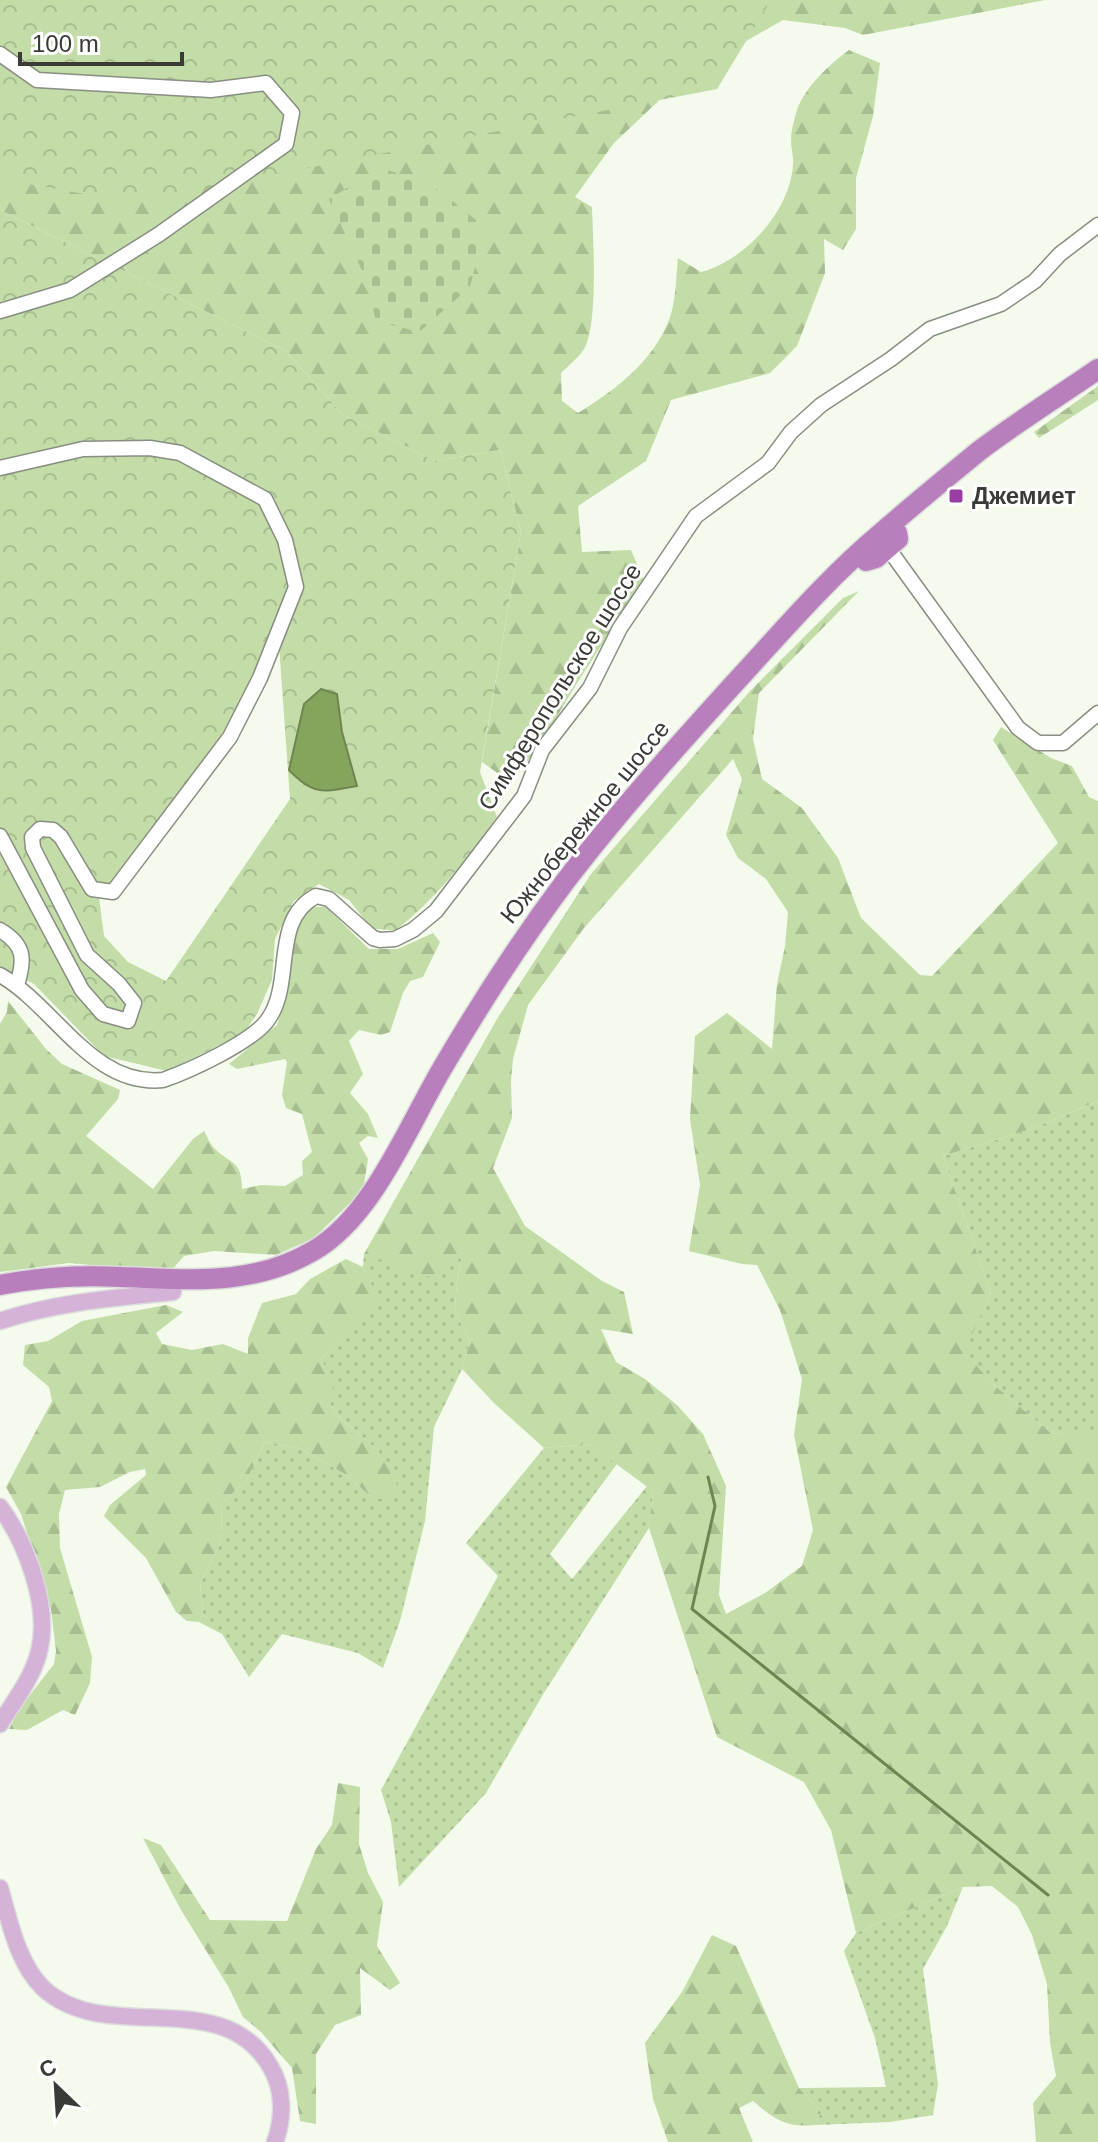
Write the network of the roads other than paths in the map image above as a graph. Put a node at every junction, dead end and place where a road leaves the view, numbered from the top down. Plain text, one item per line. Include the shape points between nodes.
1 (0, 54) edge
2 (1098, 225) edge
3 (0, 311) edge
4 (1098, 369) edge
5 (1098, 379) edge
6 (0, 468) edge
7 (909, 510) junction
8 (888, 541) junction
9 (860, 560) junction
10 (1098, 713) edge
11 (0, 836) edge
12 (0, 930) edge
13 (0, 975) edge
14 (17, 985) junction
15 (0, 1285) edge
16 (173, 1292) junction
17 (0, 1294) edge
18 (0, 1321) edge
19 (0, 1507) edge
20 (0, 1724) edge
21 (0, 1888) edge
22 (275, 2142) edge

1 - 3 street via 37,80 211,90 266,83 292,113 286,144 158,235 70,290
2 - 14 street, Симферопольское шоссе via 1001,304 930,329 821,405 768,463 696,516 620,628 590,688 542,750 524,796 436,911 413,930 380,940 329,899 316,896 305,902 288,933 276,1006 268,1022 249,1038 150,1082 113,1071
4 - 7 highway, Южнобережное шоссе via 981,450
5 - 8 highway, Южнобережное шоссе via 987,457
6 - 11 street via 83,449 180,453 265,499 285,540 296,587 230,737 113,892 92,889 53,830 40,829 32,837 87,955 134,1003 128,1021 103,1014 82,990
7 - 8 highway
7 - 9 highway, Южнобережное шоссе
8 - 9 highway, Южнобережное шоссе
8 - 10 street via 1018,728 1038,743 1063,743
9 - 15 highway, Южнобережное шоссе via 791,621 565,882 442,1068 371,1193 329,1242 298,1259 235,1278 65,1277
9 - 16 highway, Южнобережное шоссе via 677,761 582,875 472,1036 380,1197 351,1235 319,1260 262,1283
12 - 14 street via 14,938 24,961
13 - 14 street, Симферопольское шоссе
16 - 17 highway, Южнобережное шоссе via 66,1287
16 - 18 main road via 87,1300
19 - 20 main road via 42,1605 40,1649
21 - 22 main road via 28,1965 43,1988 65,2002 91,2013 221,2024 263,2053 277,2077 281,2100

